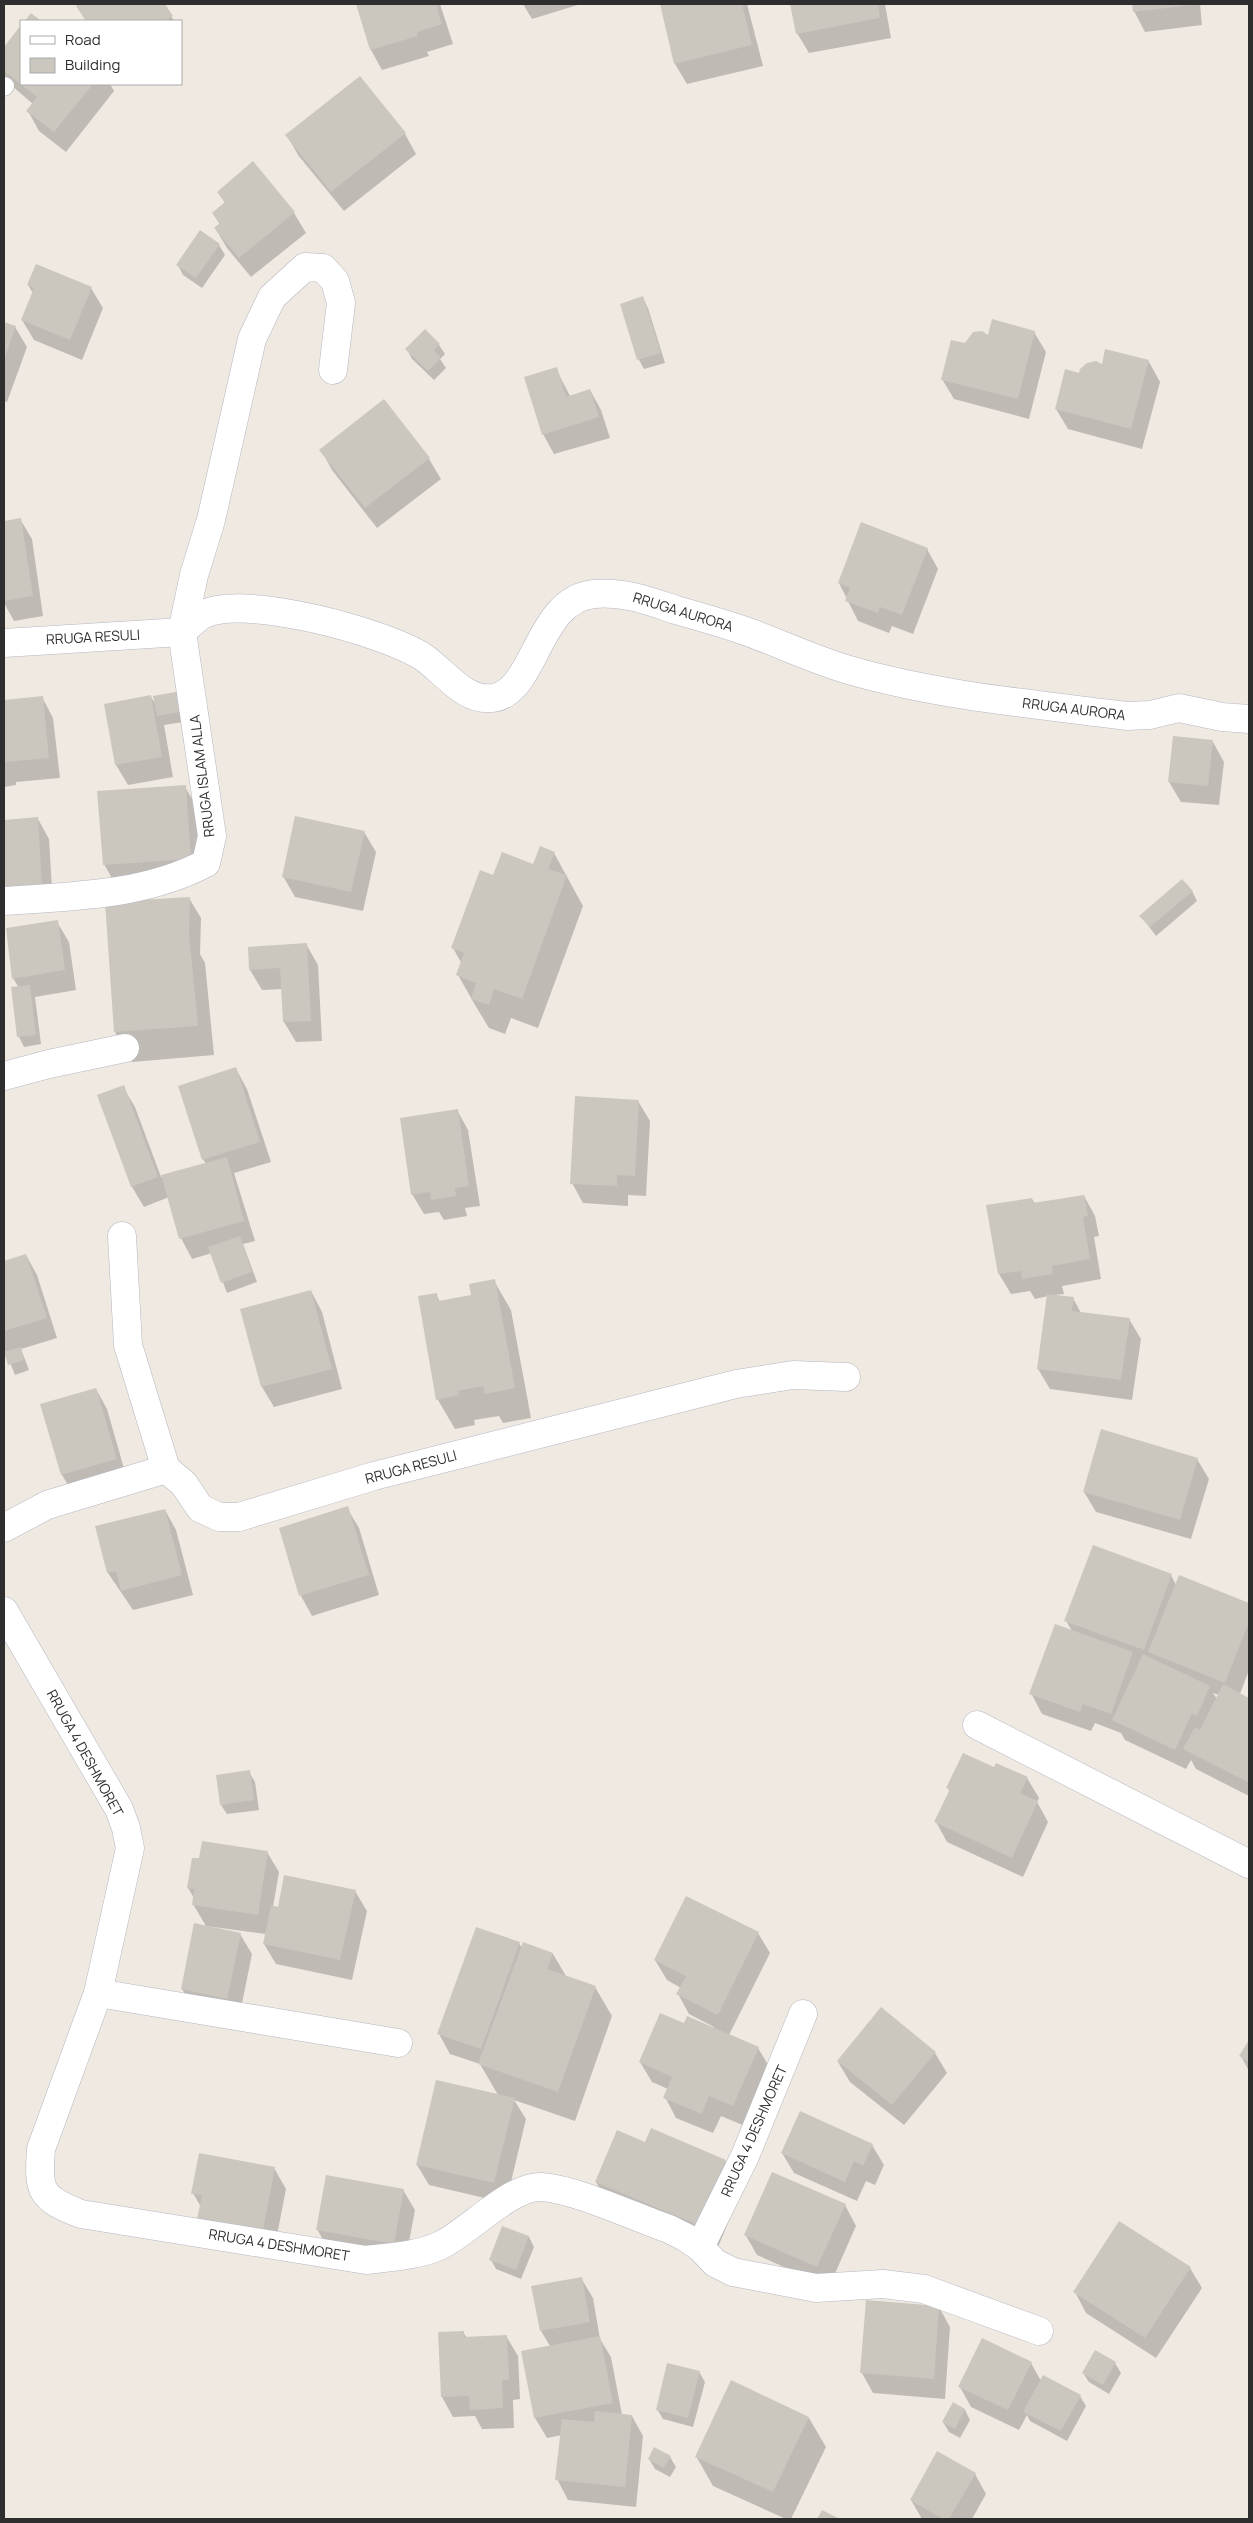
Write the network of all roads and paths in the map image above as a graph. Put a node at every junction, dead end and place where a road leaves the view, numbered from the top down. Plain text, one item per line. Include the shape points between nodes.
1 (333, 370) dead end
2 (182, 632) junction
3 (4, 643) edge
4 (1249, 719) edge
5 (4, 901) edge
6 (125, 1048) dead end
7 (4, 1076) edge
8 (122, 1236) dead end
9 (846, 1377) dead end
10 (166, 1469) junction
11 (4, 1528) edge
12 (4, 1611) edge
13 (977, 1725) dead end
14 (1249, 1864) edge
15 (98, 1993) junction
16 (803, 2014) dead end
17 (398, 2043) dead end
18 (700, 2247) junction
19 (1040, 2331) dead end

1 - 2 street via 341,303 335,280 323,268 306,267 272,297 252,340
2 - 3 street, RRUGA RESULI
2 - 4 street, RRUGA AURORA via 202,615 230,608 256,609 352,627 423,657 474,696 494,698 511,688 527,667 557,614 571,602 592,594 618,593 748,632 847,669 953,694 1127,716 1150,715 1179,708
2 - 5 street, RRUGA ISLAM ALLA via 212,836 206,863 184,875 153,885 97,894
6 - 7 street
8 - 10 street via 128,1345
9 - 10 street, RRUGA RESULI via 793,1375 736,1384 374,1476 239,1517 219,1517 200,1508 184,1484
10 - 11 street via 47,1505
12 - 15 street, RRUGA 4 DESHMORET via 126,1828 130,1848
13 - 14 street
15 - 17 street
15 - 18 street, RRUGA 4 DESHMORET via 41,2149 39,2173 43,2192 57,2204 81,2214 366,2260 404,2256 440,2246 525,2189 541,2187 566,2192 669,2229
16 - 18 street, RRUGA 4 DESHMORET via 745,2156
18 - 19 street, RRUGA 4 DESHMORET via 715,2263 732,2272 816,2288 883,2284 924,2289

